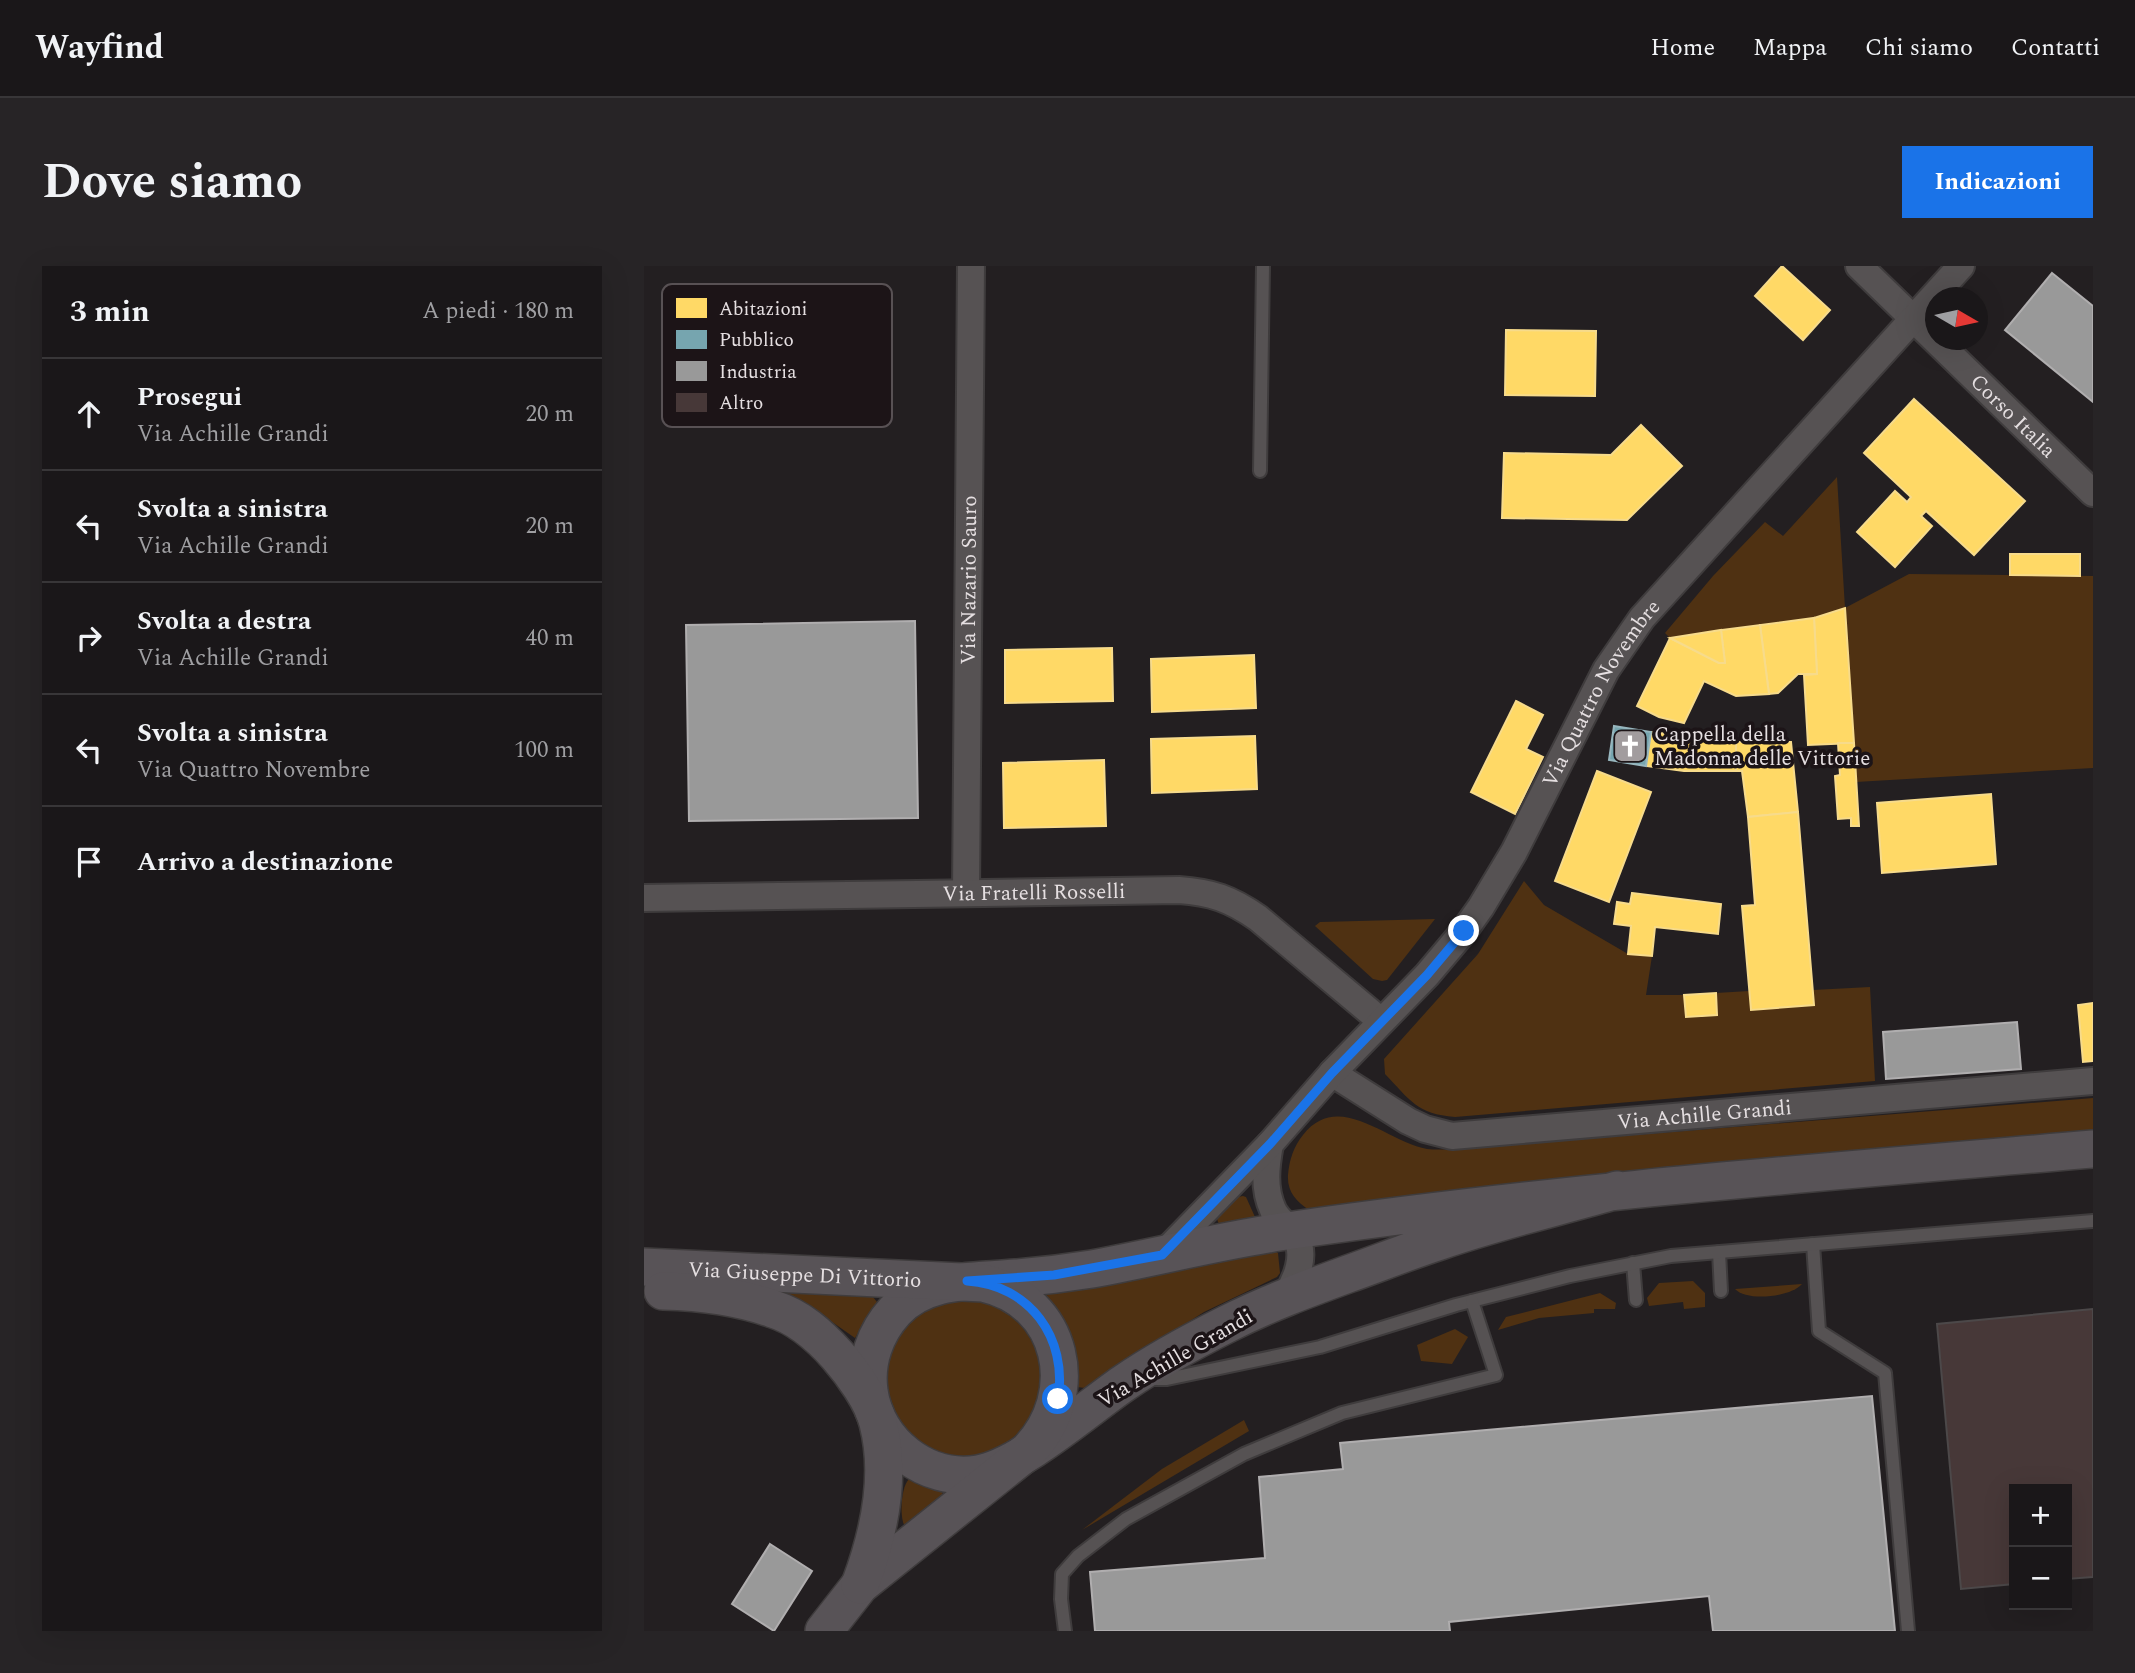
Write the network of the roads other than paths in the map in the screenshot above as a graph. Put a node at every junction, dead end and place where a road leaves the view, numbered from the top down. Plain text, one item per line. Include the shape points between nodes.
1 (971, 266) edge
2 (1263, 266) edge
3 (1858, 266) edge
4 (1961, 266) edge
5 (1914, 318) junction
6 (1260, 471) dead end
7 (2093, 493) edge
8 (967, 893) junction
9 (644, 898) edge
10 (1381, 1021) junction
11 (1332, 1073) junction
12 (2093, 1081) edge
13 (1270, 1144) junction
14 (2093, 1149) edge
15 (1617, 1190) junction
16 (2093, 1222) edge
17 (1290, 1230) junction
18 (1813, 1244) junction
19 (1719, 1252) junction
20 (1162, 1255) junction
21 (1633, 1263) junction
22 (644, 1267) edge
23 (967, 1281) junction
24 (644, 1290) edge
25 (1721, 1291) dead end
26 (1285, 1297) junction
27 (1636, 1300) dead end
28 (1472, 1301) junction
29 (1130, 1379) junction
30 (878, 1420) junction
31 (1023, 1455) junction
32 (860, 1585) junction
33 (824, 1631) edge
34 (1065, 1631) edge
35 (1908, 1631) edge

1 - 8 street, Via Nazario Sauro
2 - 6 lane
3 - 5 street, Corso Italia
4 - 5 street, Via Quattro Novembre
5 - 7 street, Corso Italia
5 - 10 street, Via Quattro Novembre via 1642,618 1595,689 1514,852 1481,907 1427,975
8 - 9 street, Via Fratelli Rosselli
8 - 10 street, Via Fratelli Rosselli via 1206,892 1242,906
10 - 11 street, Via Quattro Novembre
11 - 12 street, Via Achille Grandi via 1408,1121 1452,1136
11 - 13 street, Via Quattro Novembre
13 - 17 street via 1266,1189 1273,1210
13 - 20 street, Via Quattro Novembre
14 - 15 main road, Via Achille Grandi
15 - 17 main road, Via Achille Grandi
15 - 26 main road, Via Achille Grandi via 1444,1240
16 - 18 lane
17 - 20 main road, Via Achille Grandi
17 - 26 street via 1298,1241 1300,1259
18 - 19 lane
18 - 35 lane via 1819,1331 1885,1373
19 - 21 lane
19 - 25 lane
20 - 23 main road, Via Achille Grandi via 1054,1275
21 - 27 lane
21 - 28 lane
22 - 23 main road, Via Giuseppe Di Vittorio
23 - 30 main road, Via Achille Grandi via 941,1284 917,1294 882,1327 868,1373 869,1396
23 - 31 main road, Via Achille Grandi via 1017,1297 1039,1317 1054,1343 1060,1373 1058,1399 1047,1427
24 - 30 main road, Via Giuseppe Di Vittorio via 730,1298 799,1321 848,1369
26 - 29 main road, Via Achille Grandi
28 - 29 lane via 1320,1347 1167,1379
28 - 34 lane via 1496,1375 1342,1413 1244,1454 1126,1519 1077,1556 1062,1574
29 - 31 main road, Via Achille Grandi
30 - 31 main road, Via Achille Grandi via 903,1453 941,1472 980,1473
30 - 32 main road via 882,1504
31 - 32 main road
32 - 33 main road

